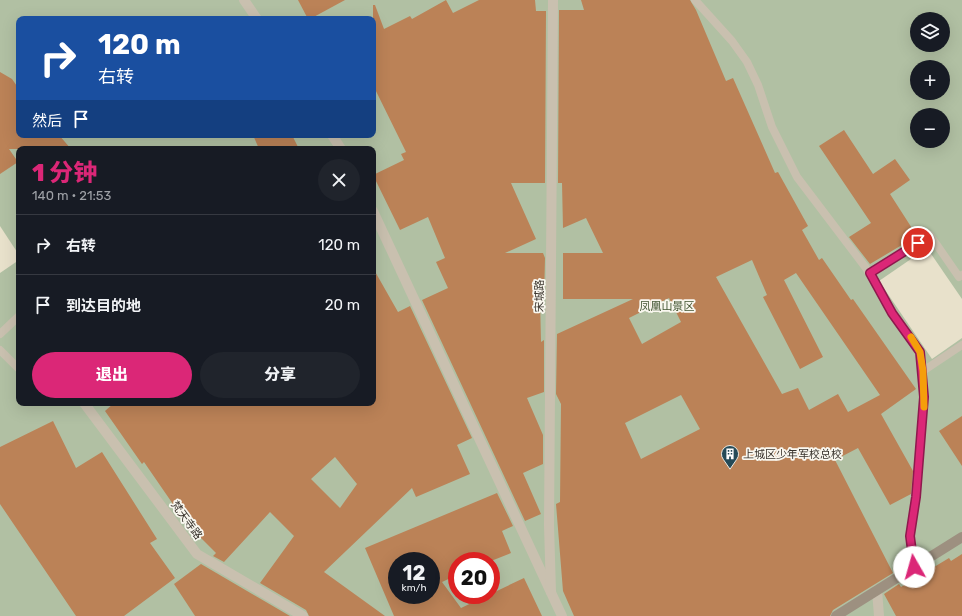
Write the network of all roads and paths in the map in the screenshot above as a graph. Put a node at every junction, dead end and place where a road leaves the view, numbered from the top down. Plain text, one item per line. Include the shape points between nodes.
1 (244, 0) edge
2 (553, 0) edge
3 (695, 0) edge
4 (254, 16) edge
5 (376, 217) edge
6 (870, 273) junction
7 (961, 277) edge
8 (16, 319) edge
9 (0, 334) edge
10 (962, 345) edge
11 (0, 350) edge
12 (16, 366) edge
13 (923, 371) junction
14 (86, 406) edge
15 (962, 537) edge
16 (914, 567) junction
17 (877, 590) junction
18 (551, 592) junction
19 (303, 616) edge
20 (562, 616) edge
21 (836, 616) edge
22 (879, 616) edge

1 - 4 street
2 - 18 street, 宋城路 via 549,517
3 - 6 lane via 732,41 747,62 758,85 772,127 797,176
5 - 18 street, 宋城路
6 - 7 lane via 930,235
6 - 13 lane via 892,313 920,352
8 - 9 lane
10 - 13 lane
11 - 12 lane
13 - 16 lane via 923,416 910,536
14 - 19 street, 梵天寺路 via 197,554
15 - 16 street
16 - 17 street
17 - 21 street
17 - 22 street
18 - 20 street, 宋城路

